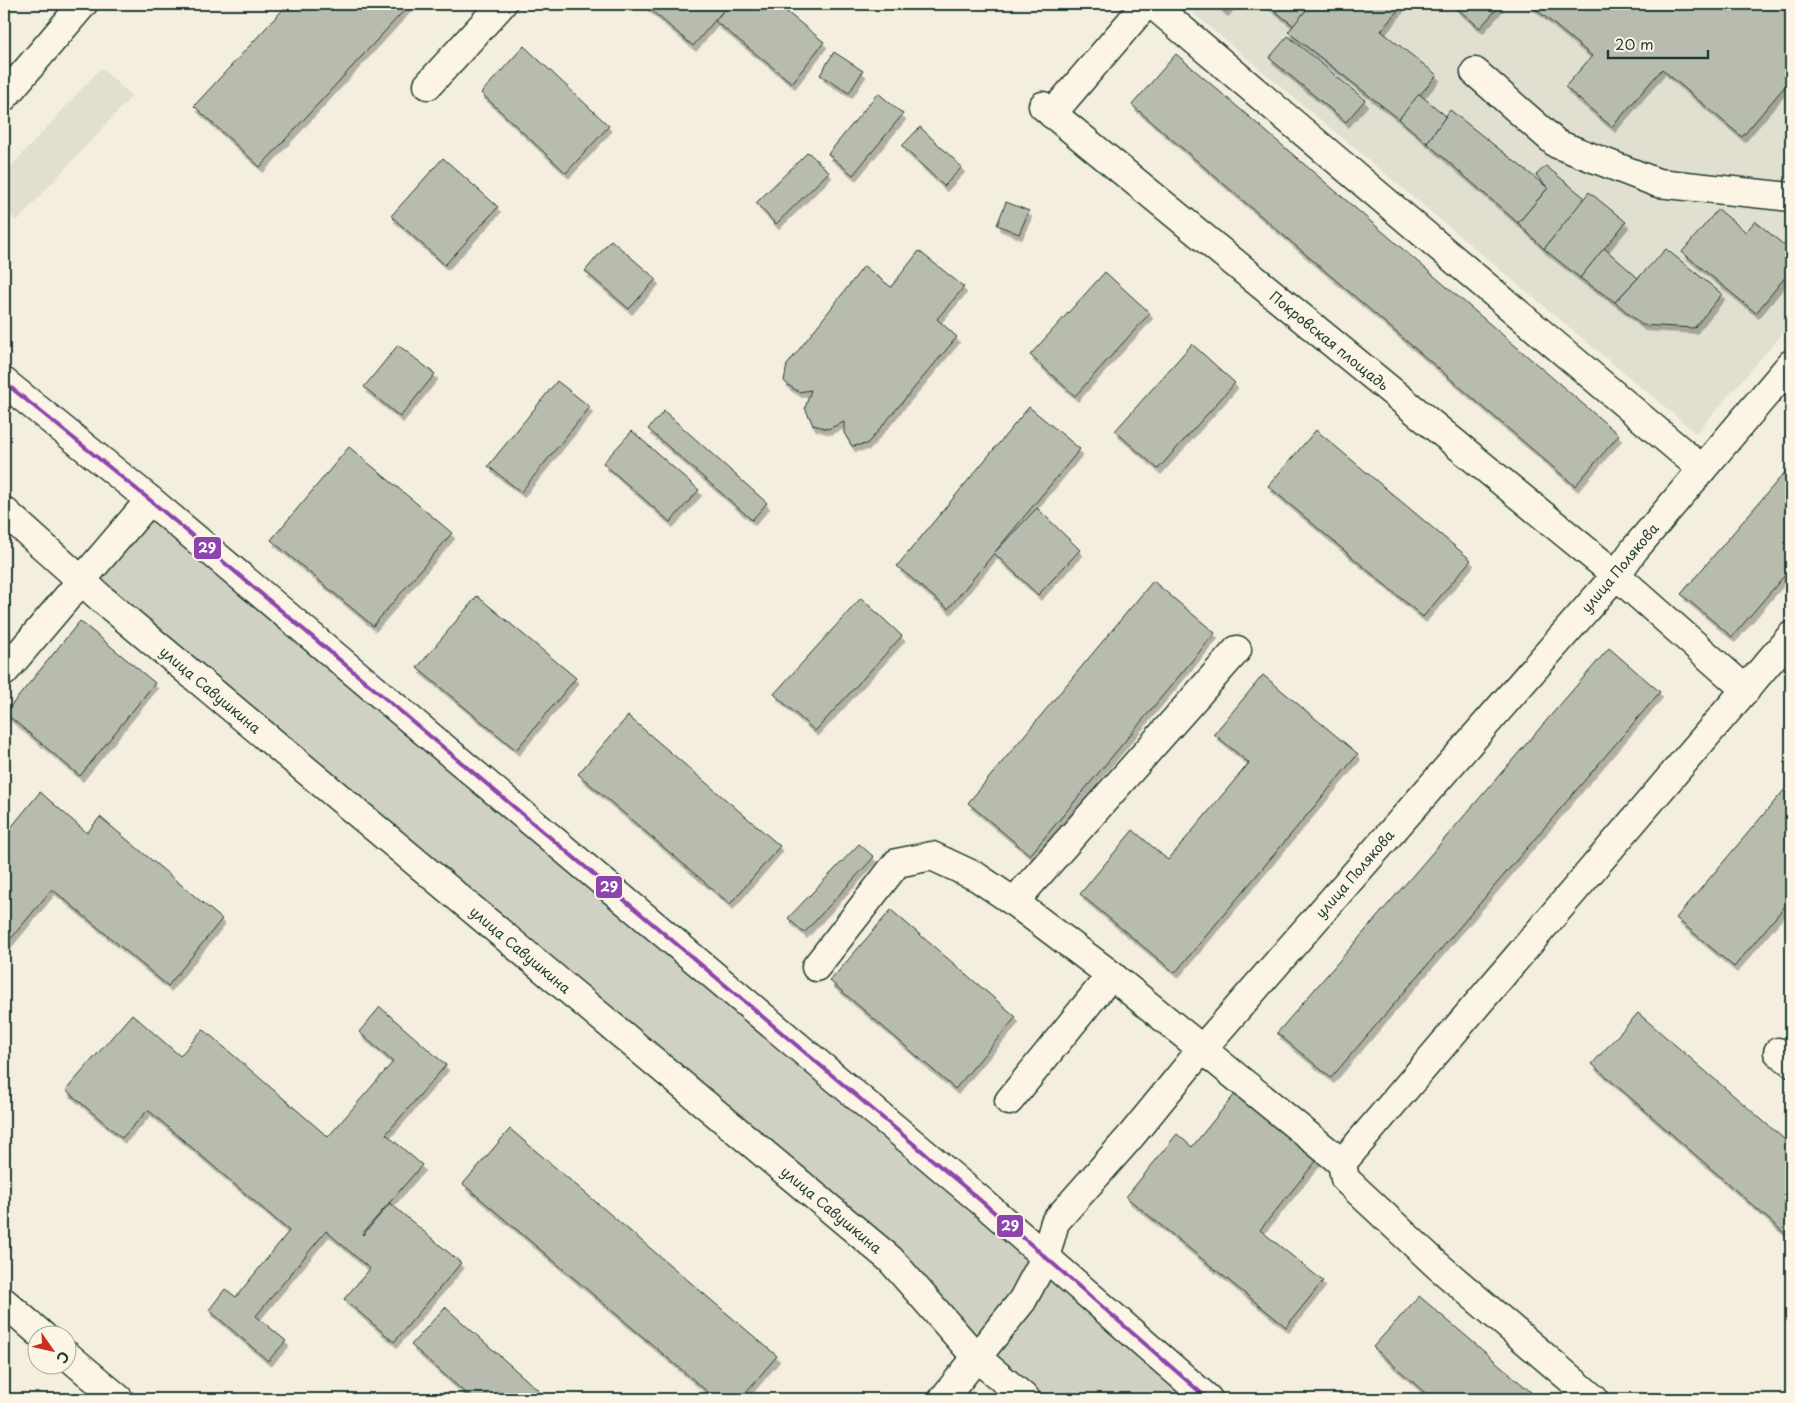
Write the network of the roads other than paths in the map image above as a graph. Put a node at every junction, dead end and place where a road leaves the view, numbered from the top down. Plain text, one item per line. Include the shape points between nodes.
1 (84, 4) edge
2 (502, 4) edge
3 (1146, 4) edge
4 (1152, 4) edge
5 (1475, 72) dead end
6 (428, 85) dead end
7 (4, 97) edge
8 (1791, 197) edge
9 (1791, 364) edge
10 (4, 382) edge
11 (1702, 469) junction
12 (150, 500) junction
13 (4, 511) edge
14 (1616, 575) junction
15 (81, 581) junction
16 (1791, 636) edge
17 (1238, 650) dead end
18 (4, 672) edge
19 (1746, 690) junction
20 (1014, 902) junction
21 (816, 967) dead end
22 (1111, 975) junction
23 (1202, 1049) junction
24 (1009, 1101) dead end
25 (1342, 1163) junction
26 (1046, 1258) junction
27 (4, 1302) edge
28 (32, 1326) edge
29 (976, 1357) junction
30 (78, 1365) edge
31 (117, 1399) edge
32 (943, 1399) edge
33 (1026, 1399) edge
34 (1208, 1399) edge
35 (1594, 1399) edge

1 - 7 main road
2 - 6 main road
3 - 14 main road, Покровская площадь via 1047,110
4 - 11 main road
5 - 8 main road via 1557,144 1658,183
9 - 11 main road, улица Полякова
10 - 12 main road
11 - 14 main road, улица Полякова
12 - 15 main road
12 - 26 main road
13 - 15 main road, улица Савушкина
14 - 19 main road, Покровская площадь
14 - 23 main road, улица Полякова
15 - 18 main road
15 - 29 main road, улица Савушкина via 890,1260
16 - 19 main road
17 - 20 main road
19 - 25 main road
20 - 21 main road via 977,877 932,856 897,864
20 - 22 main road
22 - 23 main road
22 - 24 main road
23 - 25 main road
23 - 26 main road, улица Полякова via 1055,1222
25 - 35 main road via 1345,1179 1437,1265
26 - 29 main road, улица Полякова via 1022,1301
26 - 34 main road
27 - 28 main road
29 - 32 main road, улица Полякова
29 - 33 main road, улица Савушкина
30 - 31 main road

